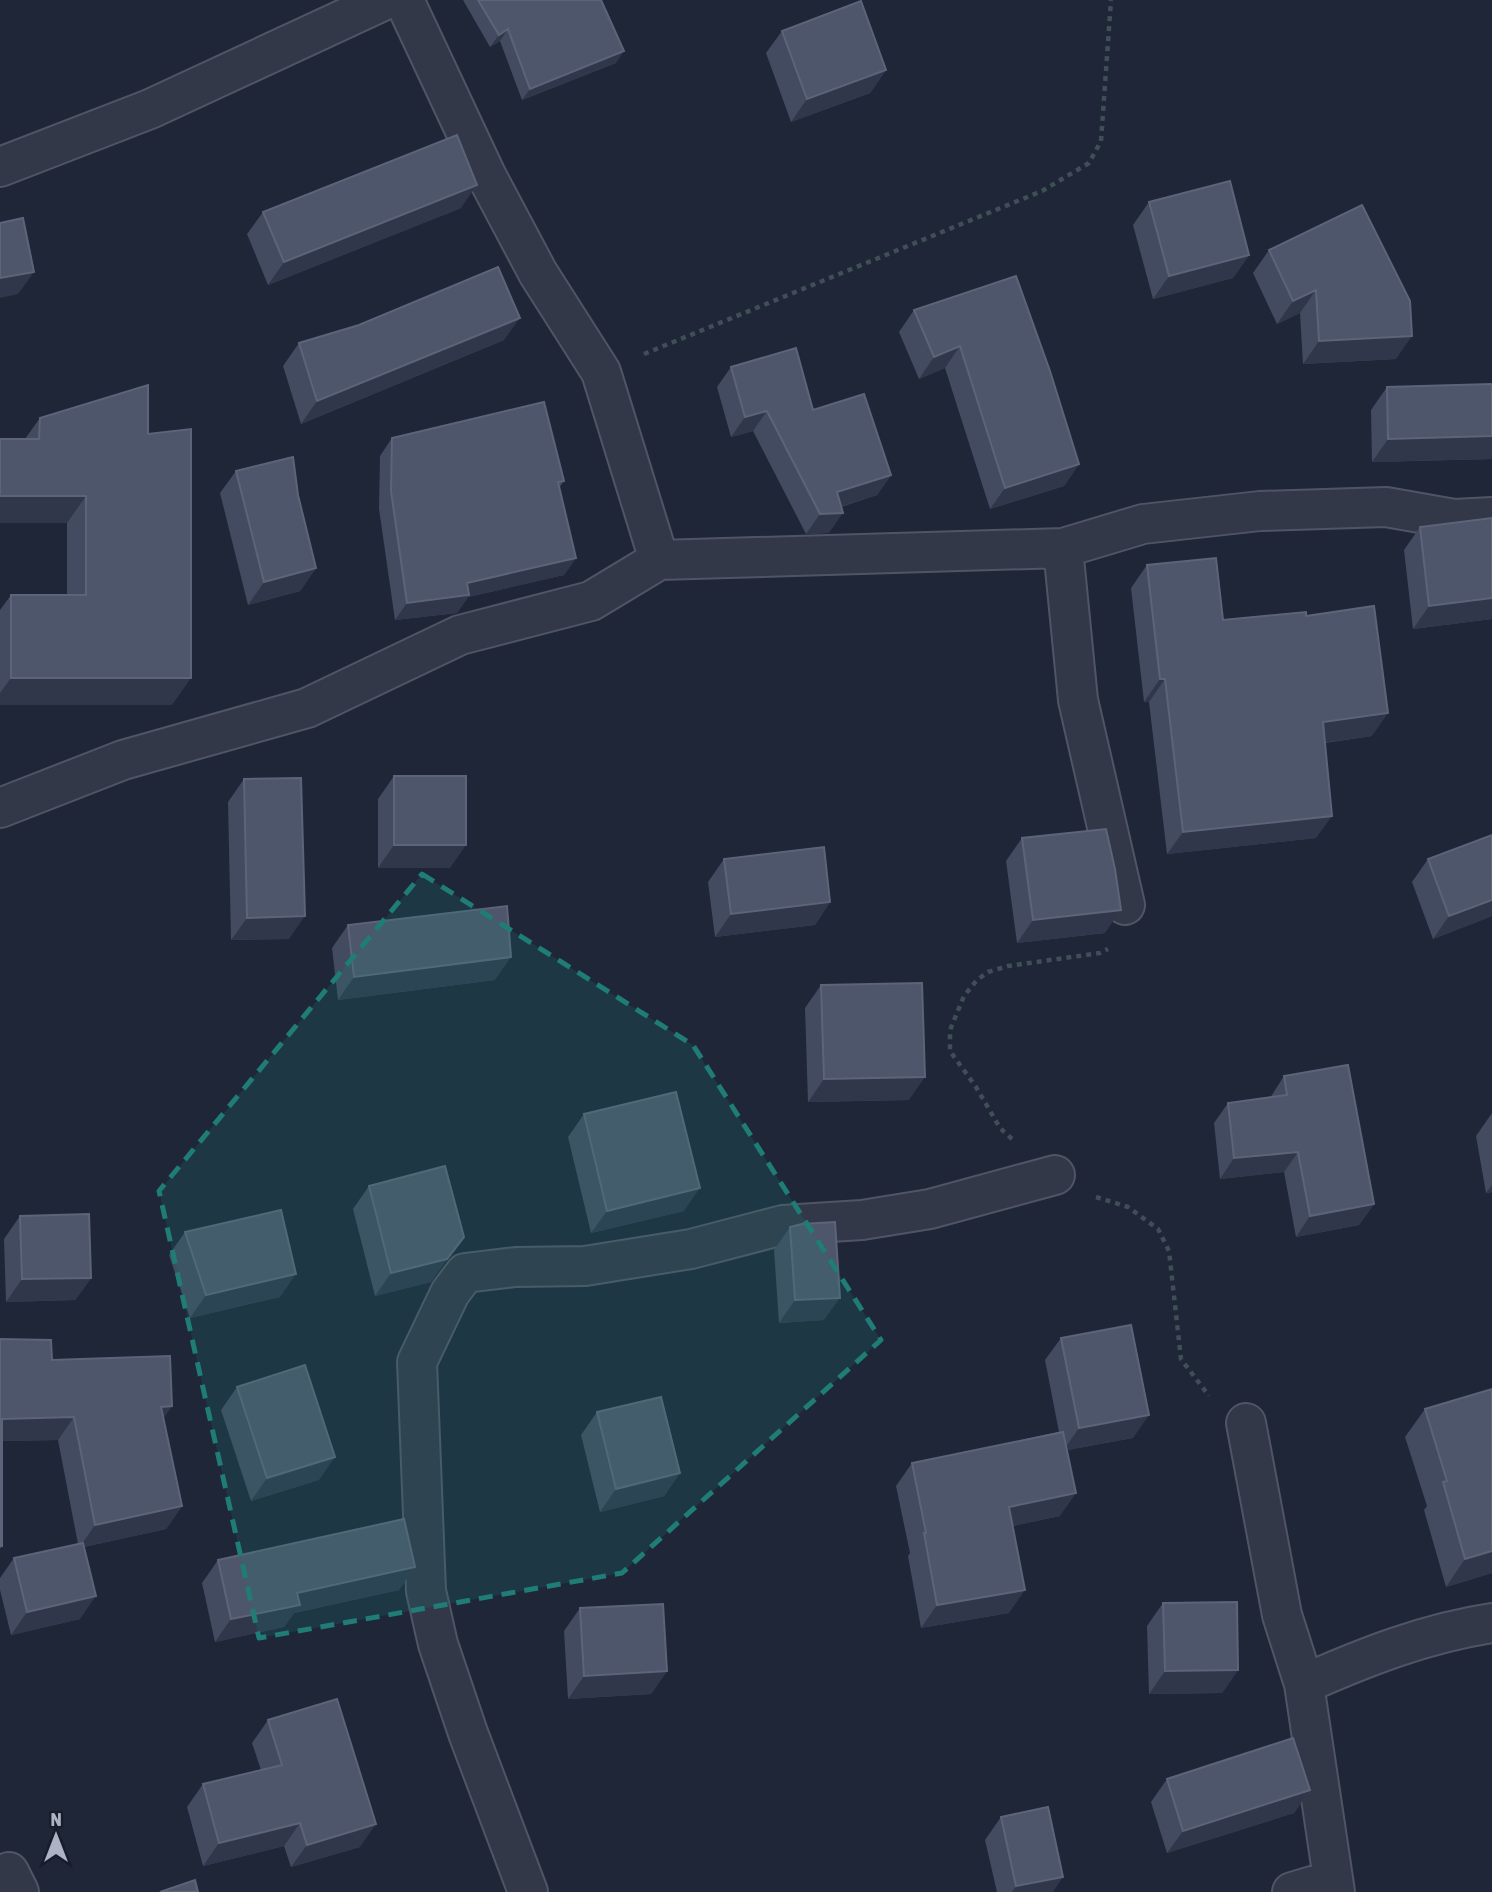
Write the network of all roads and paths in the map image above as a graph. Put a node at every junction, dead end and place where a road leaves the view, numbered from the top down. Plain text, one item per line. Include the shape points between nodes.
1 (385, 0) edge
2 (404, 0) edge
3 (1111, 0) edge
4 (0, 167) edge
5 (601, 372) junction
6 (1492, 517) edge
7 (1063, 548) junction
8 (659, 560) junction
9 (0, 808) edge
10 (1125, 905) dead end
11 (1055, 1175) dead end
12 (1246, 1423) dead end
13 (1492, 1623) edge
14 (1304, 1684) junction
15 (1334, 1886) edge
16 (528, 1892) edge
17 (1292, 1892) edge

1 - 4 street via 150,109
2 - 5 street via 492,187 538,273
3 - 5 path via 1101,141 1089,163 1042,191
5 - 8 street
6 - 7 street via 1454,519 1386,507 1260,511 1143,524
7 - 8 street
7 - 10 street via 1078,701
8 - 9 street via 591,601 460,635 307,708 122,760
11 - 16 street via 930,1209 862,1220 783,1225 691,1249 585,1266 516,1266 465,1273 450,1293 417,1362 426,1591 468,1734
12 - 14 street via 1282,1615
13 - 14 street via 1366,1656
14 - 15 street
15 - 17 street

